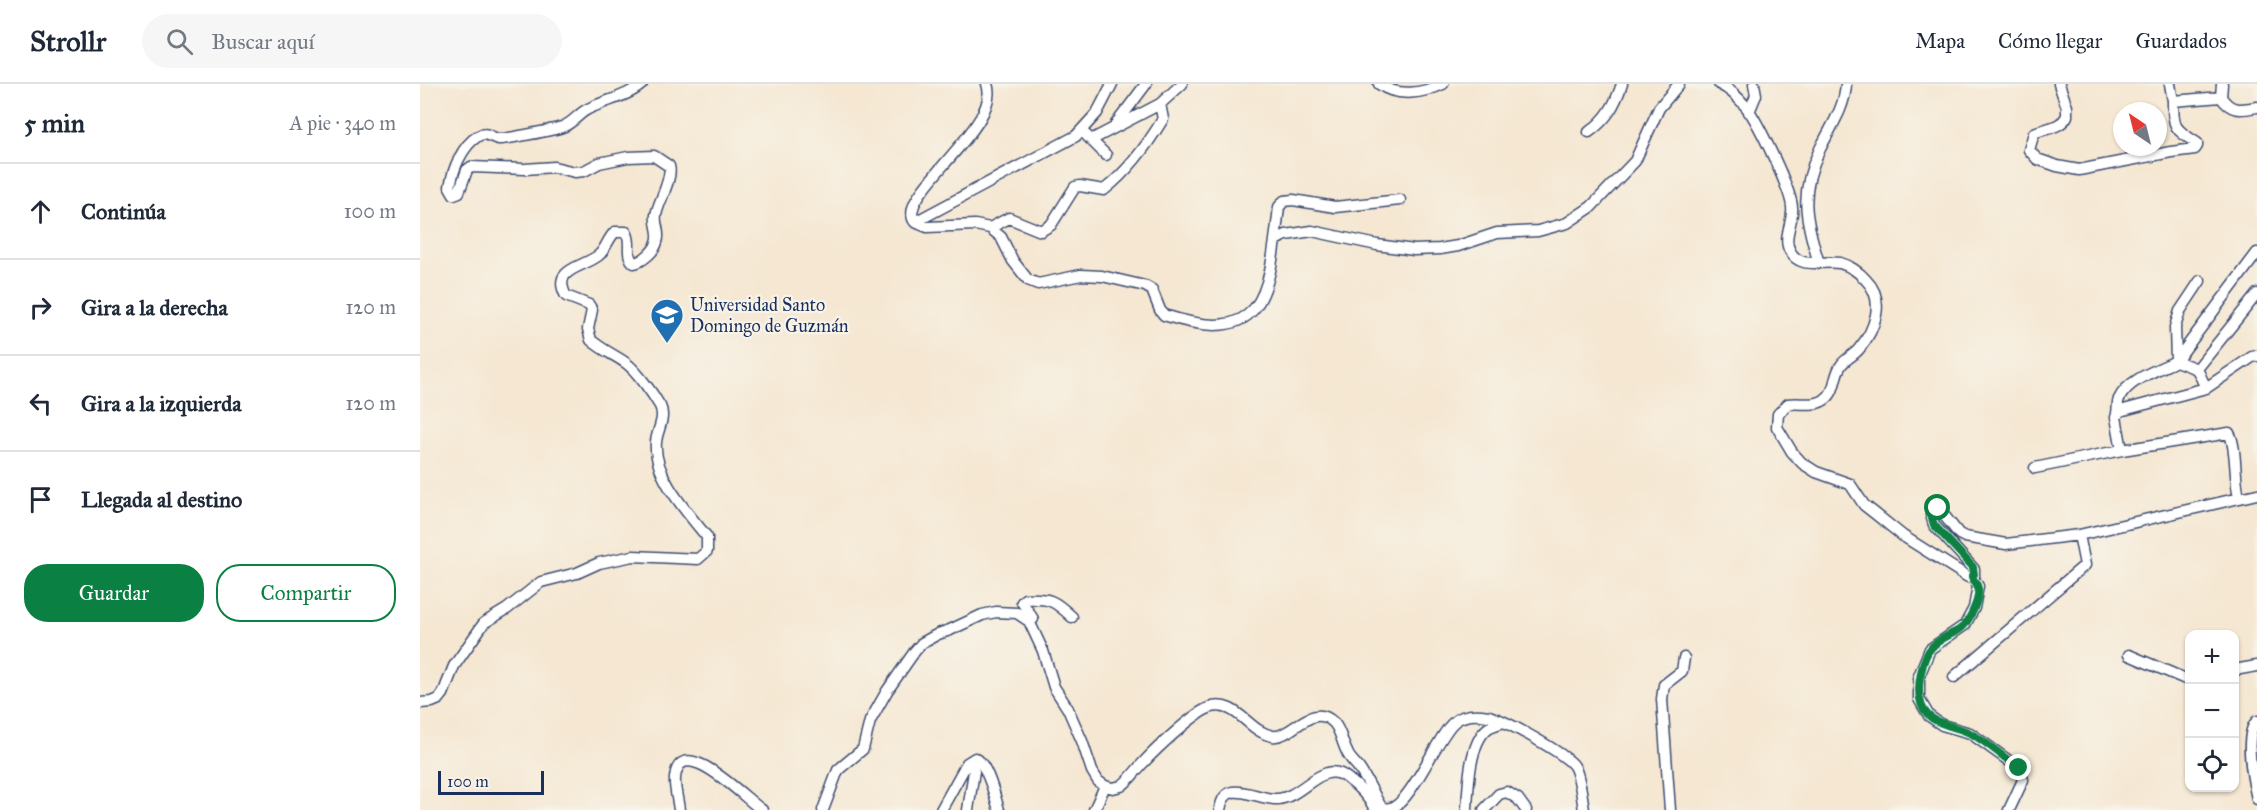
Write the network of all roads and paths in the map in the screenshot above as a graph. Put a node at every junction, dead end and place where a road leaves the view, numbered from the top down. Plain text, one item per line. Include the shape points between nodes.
1 (642, 84) edge
2 (987, 84) edge
3 (1112, 84) edge
4 (1146, 84) edge
5 (1182, 84) edge
6 (1379, 84) edge
7 (1443, 84) edge
8 (1622, 84) edge
9 (1679, 84) edge
10 (1719, 84) edge
11 (1754, 84) edge
12 (1846, 84) edge
13 (2059, 84) edge
14 (2170, 84) edge
15 (2222, 84) edge
16 (2221, 97) junction
17 (2173, 100) junction
18 (1160, 104) junction
19 (2257, 107) edge
20 (1749, 112) junction
21 (1112, 129) junction
22 (1082, 131) junction
23 (1589, 132) dead end
24 (1091, 140) junction
25 (1106, 155) dead end
26 (1400, 200) dead end
27 (915, 222) junction
28 (990, 228) junction
29 (1275, 240) junction
30 (2257, 253) edge
31 (1819, 262) junction
32 (2200, 281) dead end
33 (2257, 294) edge
34 (2257, 356) edge
35 (2176, 361) junction
36 (2197, 369) junction
37 (2206, 388) junction
38 (2117, 413) junction
39 (2122, 450) junction
40 (2035, 468) dead end
41 (2257, 494) edge
42 (2239, 497) junction
43 (2079, 535) junction
44 (1972, 577) junction
45 (1072, 617) dead end
46 (1041, 645) junction
47 (2129, 654) dead end
48 (1684, 658) dead end
49 (2257, 666) edge
50 (2239, 669) edge
51 (1954, 677) dead end
52 (2185, 678) edge
53 (420, 703) edge
54 (2257, 721) edge
55 (1504, 722) junction
56 (967, 763) junction
57 (2254, 766) edge
58 (1105, 786) junction
59 (2257, 799) edge
60 (679, 810) edge
61 (762, 810) edge
62 (823, 810) edge
63 (940, 810) edge
64 (968, 810) edge
65 (999, 810) edge
66 (1094, 810) edge
67 (1220, 810) edge
68 (1383, 810) edge
69 (1467, 810) edge
70 (1484, 810) edge
71 (1526, 810) edge
72 (1584, 810) edge
73 (1671, 810) edge
74 (2009, 810) edge

1 - 53 street via 585,110 563,127 499,139 486,134 478,136 459,159 450,187 454,194 459,192 471,167 584,171 599,163 654,156 669,166 670,179 655,219 657,244 641,261 633,263 628,255 628,235 615,232 600,254 564,275 563,290 566,296 592,310 588,328 591,340 634,370 659,405 662,411 655,442 657,457 681,506 707,537 707,551 698,559 633,556 599,562 577,573 541,582 484,622 454,666 439,699
2 - 27 street via 988,104 914,203
3 - 22 street
4 - 21 street
5 - 18 street
6 - 7 street via 1400,93 1430,90
8 - 23 street via 1615,105 1603,122
9 - 29 street via 1659,108 1635,161 1591,207 1567,223 1538,231 1497,233 1440,249 1377,245 1312,231
10 - 20 street
11 - 20 street via 1756,95
12 - 31 street via 1843,102 1806,188 1805,208
13 - 17 street via 2067,116 2059,125 2034,134 2029,150 2037,159 2079,170 2195,150 2197,143 2178,132
14 - 17 street
15 - 16 street
16 - 17 street
16 - 19 street via 2227,106 2241,110
18 - 21 street
18 - 28 street via 1163,119 1159,126 1116,181 1104,190 1075,188 1051,225 1041,231 1009,218
20 - 31 street via 1792,203 1788,248 1800,262
21 - 24 street
22 - 24 street
22 - 27 street
24 - 25 street
26 - 29 street via 1335,207 1284,201
27 - 28 street via 927,227
28 - 29 street via 1001,237 1028,280 1038,284 1081,274 1145,286 1152,290 1164,315 1216,325 1239,322 1258,307
30 - 35 street
31 - 44 street via 1842,264 1864,277 1876,293 1877,314 1861,347 1842,363 1827,398 1816,403 1785,405 1777,416 1777,427 1802,463 1850,484 1864,505 1904,536 1966,577
32 - 35 street via 2180,311 2175,327
33 - 36 street
34 - 37 street
35 - 36 street
35 - 38 street via 2125,391 2118,400
36 - 37 street
37 - 38 street
38 - 39 street
39 - 40 street
39 - 42 street via 2229,433
41 - 42 street
42 - 43 street
43 - 44 street via 2006,544 1984,542 1959,534 1934,508 1934,525 1973,567
43 - 51 street via 2085,565
44 - 74 street via 1977,586 1974,608 1965,625 1935,643 1927,653 1919,676 1920,699 1929,716 1942,725 1970,733 2019,768 2023,780
45 - 46 street via 1056,602 1043,598 1022,600 1035,622
46 - 58 street via 1054,687 1068,709 1092,771
46 - 62 street via 1029,621 1008,612 982,615 922,644 887,691 870,721 863,748 838,770
47 - 52 street
48 - 73 street via 1682,671 1664,685 1662,699
49 - 50 street
54 - 57 street via 2252,728
55 - 68 street via 1482,715 1455,721 1397,805
55 - 69 street via 1488,728 1478,741 1470,772
55 - 72 street via 1571,761 1577,771
56 - 63 street
56 - 64 street via 974,771
56 - 65 street via 975,758 981,761
57 - 59 street via 2251,773
58 - 66 street
58 - 68 street via 1121,786 1171,736 1205,709 1222,706 1271,736 1282,735 1309,719 1328,719
60 - 61 street via 676,774 682,764 693,761 710,769
67 - 68 street via 1225,797 1235,791 1283,799 1334,771 1355,783
70 - 71 street via 1499,794 1507,792

